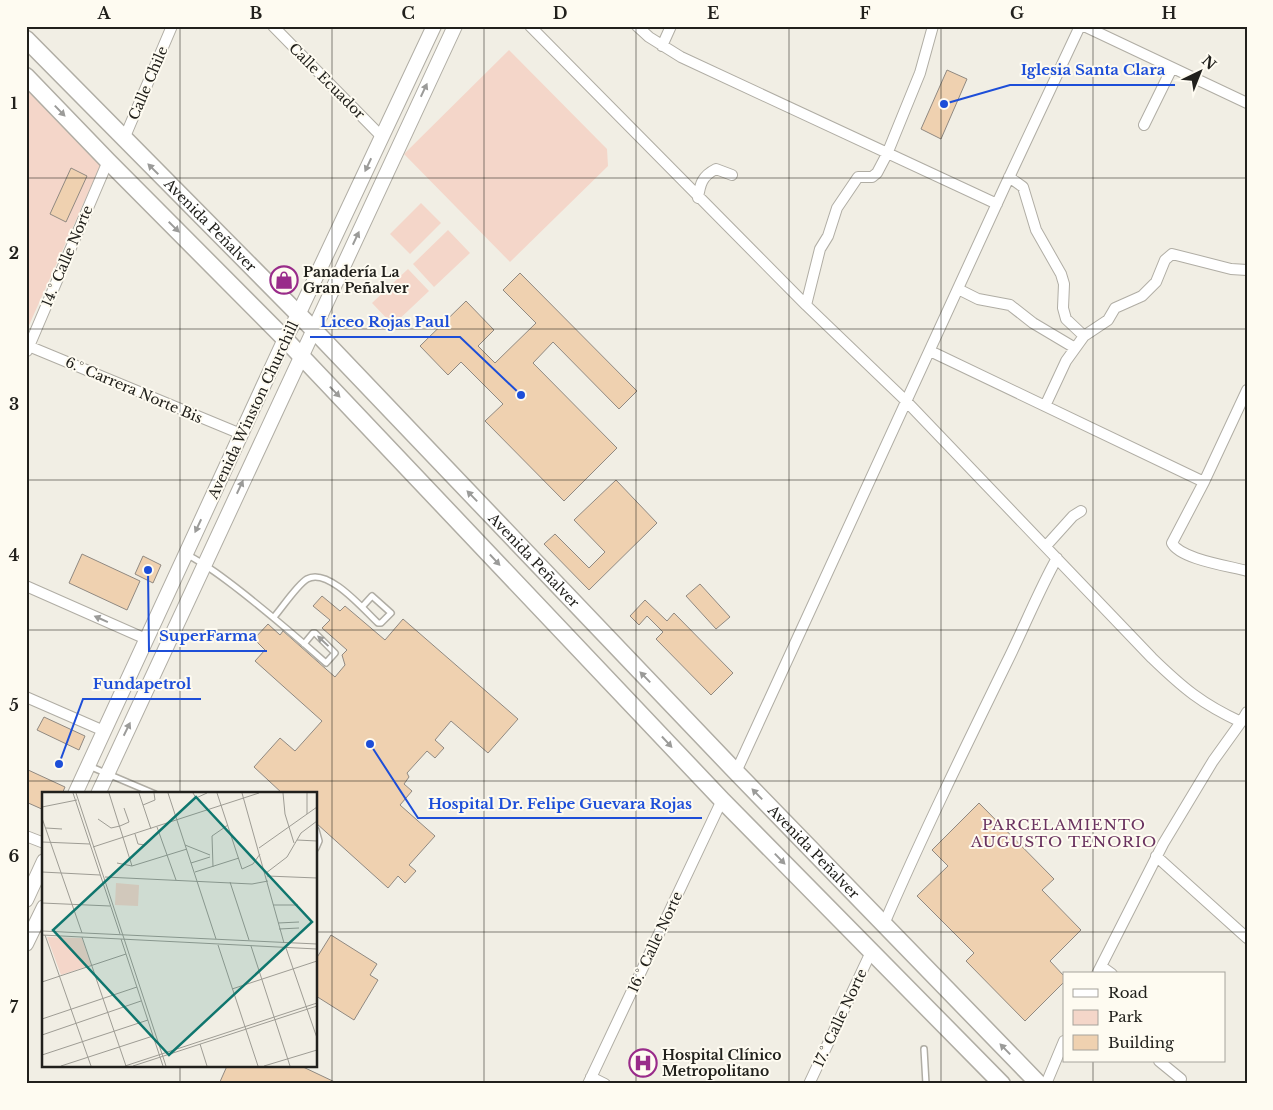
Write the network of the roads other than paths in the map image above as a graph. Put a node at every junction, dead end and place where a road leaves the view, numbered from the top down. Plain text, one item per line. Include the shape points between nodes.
1 (172, 26) edge
2 (273, 26) edge
3 (434, 26) edge
4 (455, 26) edge
5 (530, 26) edge
6 (637, 26) edge
7 (671, 26) edge
8 (932, 26) edge
9 (1080, 26) edge
10 (1084, 26) edge
11 (26, 39) edge
12 (662, 46) junction
13 (1172, 68) junction
14 (26, 76) edge
15 (1247, 103) edge
16 (1144, 125) dead end
17 (382, 137) junction
18 (124, 139) junction
19 (888, 154) junction
20 (108, 161) junction
21 (732, 175) dead end
22 (1009, 177) junction
23 (698, 198) junction
24 (997, 204) junction
25 (1247, 270) edge
26 (958, 289) junction
27 (806, 305) junction
28 (298, 315) junction
29 (314, 330) junction
30 (1084, 336) junction
31 (285, 339) junction
32 (27, 348) edge
33 (1075, 348) junction
34 (930, 351) junction
35 (301, 357) junction
36 (1247, 390) edge
37 (906, 402) junction
38 (1045, 406) junction
39 (241, 434) junction
40 (1204, 482) junction
41 (1080, 511) dead end
42 (1046, 546) junction
43 (185, 554) junction
44 (1057, 558) junction
45 (205, 564) junction
46 (1247, 571) edge
47 (26, 586) edge
48 (362, 608) junction
49 (274, 617) junction
50 (146, 639) junction
51 (304, 644) junction
52 (26, 697) edge
53 (1247, 712) edge
54 (1241, 722) junction
55 (104, 731) junction
56 (87, 766) junction
57 (736, 772) junction
58 (107, 774) junction
59 (80, 787) edge
60 (99, 792) edge
61 (149, 792) edge
62 (722, 800) junction
63 (26, 836) edge
64 (42, 843) edge
65 (1156, 856) junction
66 (42, 865) edge
67 (26, 900) edge
68 (42, 911) edge
69 (884, 924) junction
70 (1247, 938) edge
71 (26, 944) edge
72 (871, 952) junction
73 (1099, 970) edge
74 (1063, 1043) edge
75 (924, 1050) dead end
76 (1160, 1062) edge
77 (1181, 1079) dead end
78 (589, 1080) edge
79 (605, 1084) edge
80 (809, 1084) edge
81 (926, 1084) edge
82 (1002, 1084) edge
83 (1039, 1084) edge
84 (1046, 1084) edge

1 - 18 street, Calle Chile
2 - 17 street, Calle Ecuador
3 - 17 street, Avenida Winston Churchill
29 -> 4 street, Avenida Winston Churchill
5 - 23 street
6 - 12 street
7 - 12 street
8 - 19 street via 920,73
9 - 22 street
10 - 13 street
11 - 18 main road, Avenida Peñalver
12 - 19 street
13 - 15 street
13 - 16 street
14 -> 20 main road, Avenida Peñalver
17 -> 28 street, Avenida Winston Churchill
28 -> 18 main road, Avenida Peñalver
19 - 24 street
19 - 27 street via 872,177 858,177 837,208 820,249
20 -> 31 main road, Avenida Peñalver
20 - 32 street, 14.° Calle Norte
21 - 23 street via 716,170 707,174 700,183
22 - 24 street
22 - 30 street via 1023,187 1036,230 1061,274 1066,319
23 - 27 street
24 - 26 street
25 - 30 street via 1172,254 1165,260 1156,282 1142,296 1115,308 1108,320
26 - 33 street via 978,299 1010,305
26 - 34 street
27 - 37 street
28 - 29 main road, Avenida Peñalver
28 - 31 street, Avenida Winston Churchill
29 - 35 street, Avenida Winston Churchill
57 -> 29 main road, Avenida Peñalver
30 - 33 street
31 - 35 main road, Avenida Peñalver
31 - 39 street, Avenida Winston Churchill
32 - 39 street, 6.° Carrera Norte Bis
33 - 38 street
34 - 37 street
34 - 38 street
45 -> 35 street, Avenida Winston Churchill
35 -> 62 main road, Avenida Peñalver
36 - 40 street
37 - 42 street
37 - 57 street
38 - 40 street
39 -> 43 street, Avenida Winston Churchill
40 - 46 street via 1172,542 1185,555
41 - 42 street
42 - 44 street
43 - 45 lane
43 - 50 street, Avenida Winston Churchill
44 - 54 street via 1180,685 1198,700
44 - 69 street
45 - 49 lane
58 -> 45 street, Avenida Winston Churchill
50 -> 47 street
48 - 48 lane via 378,623 391,613 372,596
48 - 49 lane via 331,581 320,577 303,583
49 - 51 lane
50 - 55 street, Avenida Winston Churchill
51 -> 51 lane via 326,663 335,653 314,633
52 - 55 street
53 - 54 street
54 - 65 street via 1213,761
55 - 56 street, Avenida Winston Churchill
56 - 58 lane
56 - 59 street, Avenida Winston Churchill
69 -> 57 main road, Avenida Peñalver
58 - 60 street, Avenida Winston Churchill
58 - 61 lane
62 -> 72 main road, Avenida Peñalver
62 - 78 street, 16.° Calle Norte
63 - 64 street
65 - 70 street
65 - 73 street
66 - 67 street
68 - 71 street
83 -> 69 main road, Avenida Peñalver
72 - 80 street, 17.° Calle Norte
72 - 82 main road, Avenida Peñalver
74 - 84 street
75 - 81 lane
76 - 77 street
78 - 79 street

